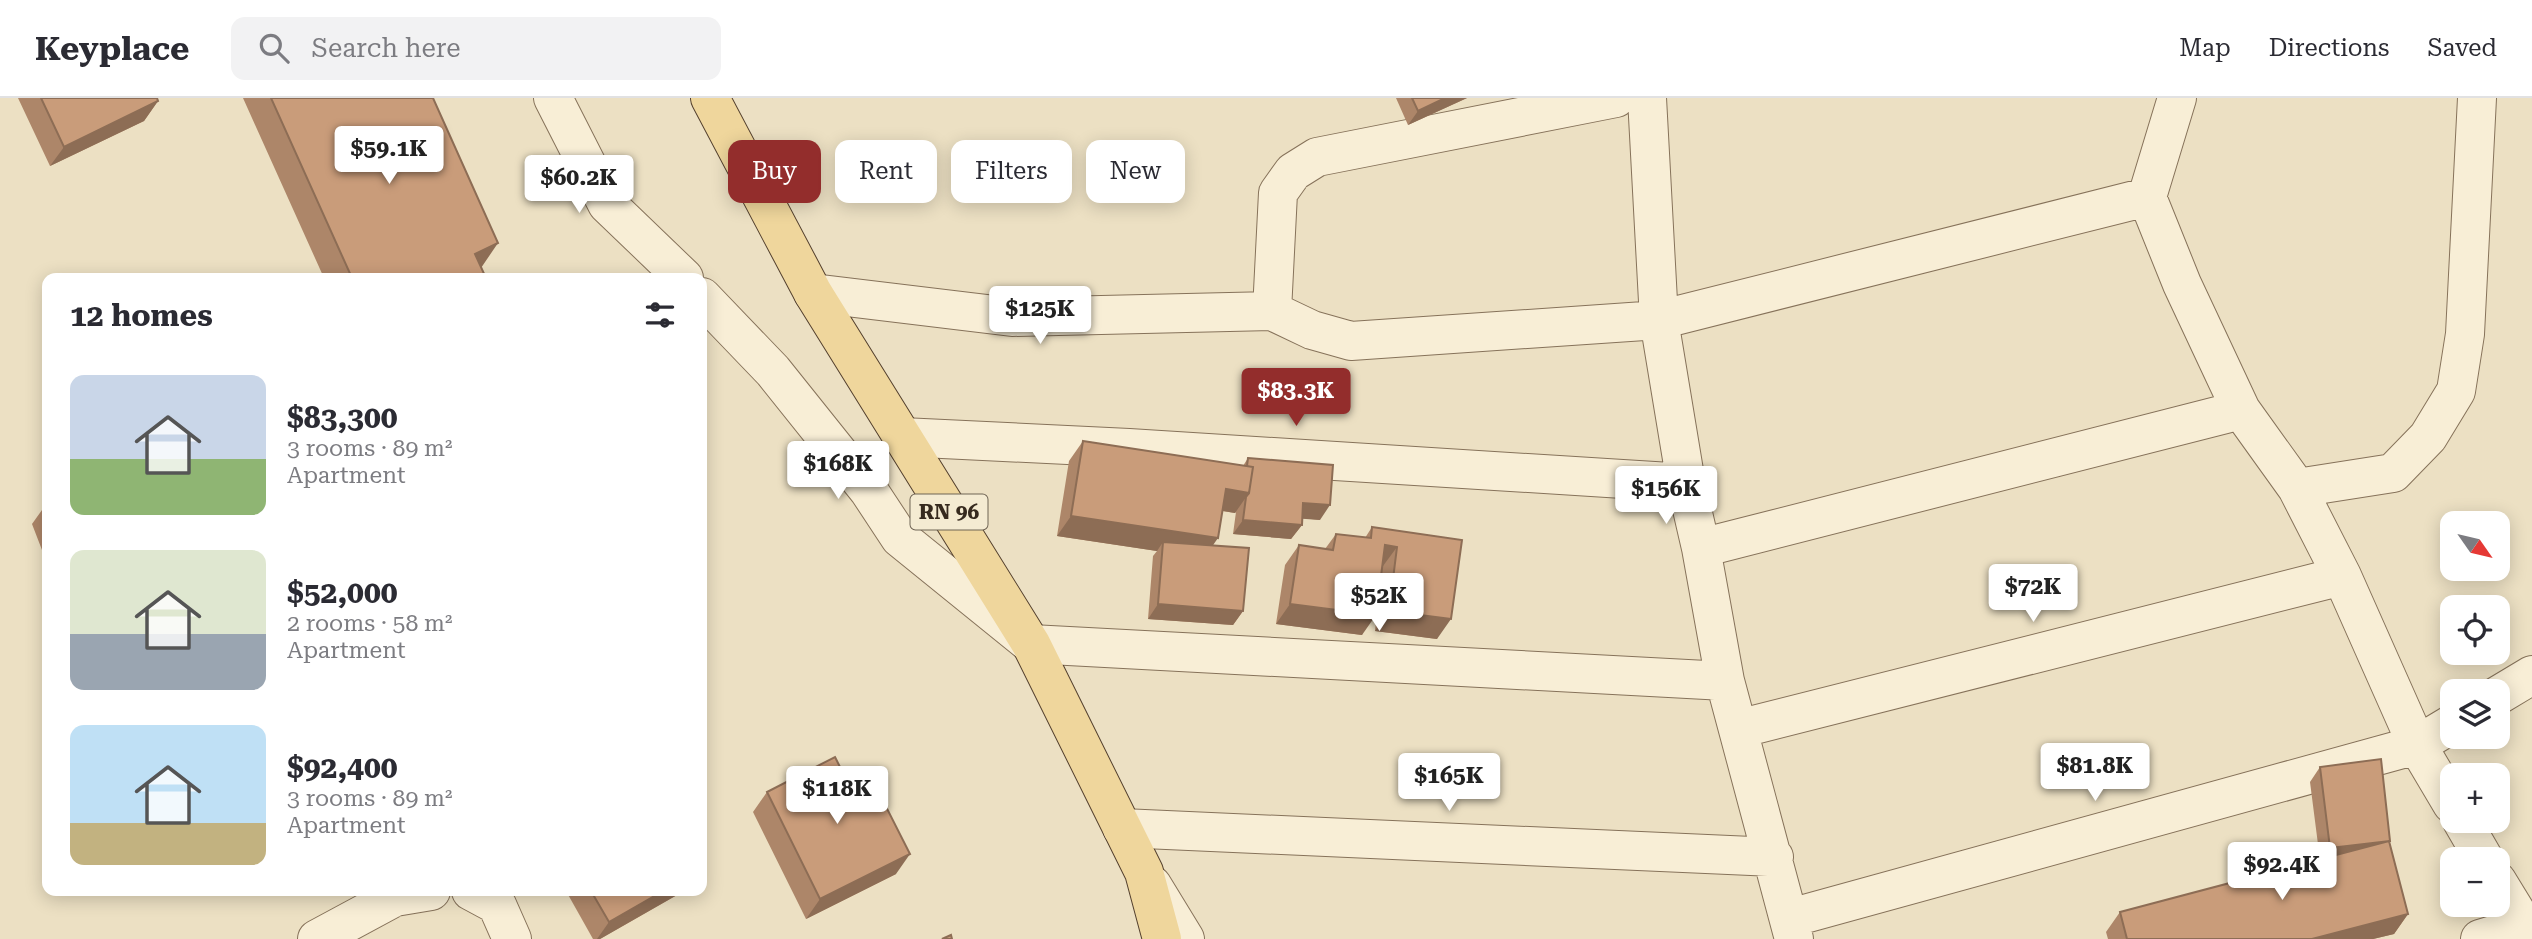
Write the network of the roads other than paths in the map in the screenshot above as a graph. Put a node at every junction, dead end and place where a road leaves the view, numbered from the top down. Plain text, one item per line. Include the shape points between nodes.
1 (553, 98) edge
2 (710, 98) edge
3 (1616, 98) edge
4 (1647, 98) edge
5 (2177, 98) edge
6 (2477, 98) edge
7 (2147, 197) junction
8 (679, 273) edge
9 (813, 293) junction
10 (707, 302) edge
11 (1272, 311) junction
12 (1659, 320) junction
13 (2241, 410) junction
14 (902, 437) junction
15 (1686, 483) junction
16 (2297, 488) junction
17 (1701, 548) junction
18 (2342, 576) junction
19 (1031, 644) junction
20 (2532, 675) edge
21 (1724, 681) junction
22 (2510, 688) edge
23 (1738, 729) junction
24 (2440, 731) edge
25 (2417, 745) junction
26 (2440, 784) edge
27 (1122, 828) junction
28 (1774, 858) junction
29 (1144, 872) junction
30 (401, 896) edge
31 (480, 896) edge
32 (2510, 900) edge
33 (1792, 928) edge
34 (2529, 928) edge
35 (317, 939) edge
36 (512, 939) edge
37 (1162, 939) edge
38 (1185, 939) edge
39 (2480, 939) edge

1 - 8 street via 607,204
2 - 9 main road, RN 96
3 - 11 street via 1317,156 1293,172 1278,193
4 - 12 street
5 - 7 street
6 - 16 street via 2465,334 2456,391 2428,437 2393,473
7 - 12 street
7 - 13 street
9 - 11 street via 1012,317
9 - 14 main road, RN 96
10 - 19 street via 773,371 869,491 900,538
11 - 12 street via 1312,330 1351,341
12 - 15 street
13 - 16 street
13 - 17 street
14 - 15 street
14 - 19 main road, RN 96
15 - 17 street
16 - 18 street
17 - 21 street
18 - 23 street
18 - 25 street
19 - 21 street
19 - 27 main road, RN 96
20 - 22 street
21 - 23 street
23 - 28 street
24 - 25 street
25 - 26 street
25 - 33 street
27 - 28 street
27 - 29 main road, RN 96
28 - 33 street
29 - 37 main road, RN 96
29 - 38 street
30 - 35 street
31 - 36 street via 497,905
32 - 34 street
34 - 39 street

